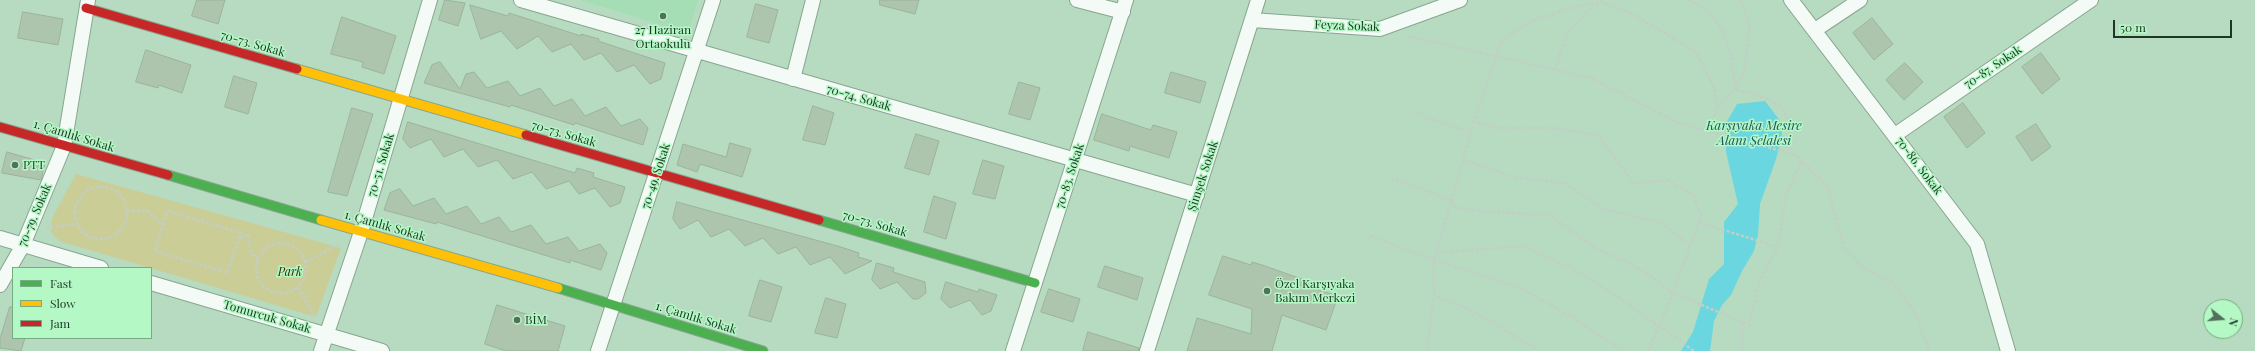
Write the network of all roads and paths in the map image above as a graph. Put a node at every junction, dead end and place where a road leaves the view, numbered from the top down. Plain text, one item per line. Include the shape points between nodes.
1 (430, 0) edge
2 (521, 0) edge
3 (713, 0) edge
4 (813, 0) edge
5 (1076, 0) edge
6 (1258, 0) edge
7 (1460, 0) edge
8 (1606, 0) edge
9 (1688, 0) edge
10 (1741, 0) edge
11 (1791, 0) edge
12 (1860, 0) edge
13 (2091, 0) edge
14 (1602, 2) junction
15 (1595, 3) junction
16 (87, 4) edge
17 (1124, 6) edge
18 (1252, 20) junction
19 (1815, 30) junction
20 (1403, 35) dead end
21 (696, 52) junction
22 (1496, 57) junction
23 (1554, 70) junction
24 (793, 80) junction
25 (1735, 90) junction
26 (401, 99) junction
27 (1716, 106) junction
28 (1418, 114) dead end
29 (1474, 122) junction
30 (0, 127) edge
31 (1705, 130) junction
32 (1471, 132) junction
33 (1895, 134) junction
34 (64, 146) junction
35 (1789, 153) junction
36 (1075, 160) junction
37 (1463, 160) junction
38 (1802, 161) junction
39 (657, 173) junction
40 (1391, 178) dead end
41 (1197, 195) junction
42 (1451, 200) junction
43 (127, 211) junction
44 (1698, 222) junction
45 (78, 223) junction
46 (163, 225) junction
47 (29, 230) junction
48 (361, 232) junction
49 (1370, 236) dead end
50 (0, 238) edge
51 (239, 238) junction
52 (340, 243) dead end
53 (22, 245) junction
54 (1690, 245) junction
55 (1778, 247) junction
56 (1436, 253) junction
57 (258, 259) junction
58 (1434, 260) junction
59 (306, 262) junction
60 (98, 267) edge
61 (152, 283) edge
62 (1035, 283) junction
63 (0, 285) edge
64 (298, 287) junction
65 (1673, 293) junction
66 (1434, 295) junction
67 (613, 304) junction
68 (1742, 323) junction
69 (1659, 326) junction
70 (326, 334) junction
71 (320, 351) edge
72 (382, 351) edge
73 (598, 351) edge
74 (763, 351) edge
75 (1013, 351) edge
76 (1148, 351) edge
77 (1427, 351) edge
78 (1540, 351) edge
79 (1623, 351) edge
80 (1648, 351) edge
81 (1694, 351) edge
82 (1742, 351) edge
83 (1928, 351) edge
84 (2008, 351) edge

1 - 26 street, 70-51. Sokak
2 - 21 street, 70-74. Sokak
3 - 21 street, 70-49. Sokak
4 - 24 street
5 - 17 street
6 - 18 street, Şimşek Sokak
7 - 18 street, Feyza Sokak via 1380,29
8 - 14 path
9 - 25 path via 1700,4 1721,26 1733,60
10 - 25 path via 1750,28 1744,72
11 - 19 street, 70-86. Sokak
12 - 19 street
13 - 33 street, 70-87. Sokak
14 - 15 path
14 - 27 path via 1636,16 1696,52 1714,88
15 - 22 path via 1577,6 1530,22 1502,40
15 - 23 path via 1567,34
16 - 26 street, 70-73. Sokak
16 - 34 street, 70-79. Sokak
17 - 36 street, 70-83. Sokak
18 - 41 street, Şimşek Sokak
19 - 33 street, 70-86. Sokak
20 - 22 path
21 - 24 street, 70-74. Sokak
21 - 39 street, 70-49. Sokak
22 - 23 path
22 - 29 path
23 - 31 path via 1591,78 1679,123
24 - 36 street, 70-74. Sokak
25 - 27 path
25 - 35 path via 1775,101 1788,119 1792,135
26 - 39 street, 70-73. Sokak
26 - 48 street, 70-51. Sokak
27 - 31 path via 1713,121
28 - 32 path
29 - 32 path
29 - 44 path via 1500,128 1554,128 1598,135 1633,183 1667,180 1693,195 1701,216
30 - 34 street, 1. Çamlık Sokak
31 - 35 path
32 - 37 path
33 - 84 street, 70-86. Sokak via 1977,244
34 - 47 street, 70-79. Sokak
34 - 48 street, 1. Çamlık Sokak
35 - 38 path
36 - 41 street, 70-74. Sokak
36 - 62 street, 70-83. Sokak
37 - 42 path
37 - 54 path via 1513,177 1565,183 1604,209 1661,223
38 - 55 path via 1786,194
38 - 83 path via 1827,186 1844,248 1866,270 1893,283 1915,312
39 - 62 street, 70-73. Sokak
39 - 67 street, 70-49. Sokak
40 - 42 path
41 - 76 street, Şimşek Sokak
42 - 56 path
42 - 65 path via 1454,207 1487,212 1548,215 1598,250 1627,262
43 - 45 path via 121,229 110,237 91,237
43 - 45 path via 125,202 116,191 107,187 93,188 78,200 75,214
43 - 46 path via 148,211
44 - 54 path
44 - 55 path
45 - 47 path
46 - 51 path via 167,211 241,233
46 - 51 path via 155,251 227,273
47 - 53 street, 70-79. Sokak
48 - 67 street, 1. Çamlık Sokak
48 - 70 street, 70-51. Sokak
49 - 58 path
50 - 53 street
51 - 57 path via 248,234 251,253
52 - 59 path
53 - 60 street
53 - 63 street, 70-79. Sokak
54 - 65 path
55 - 68 path via 1760,280 1749,325
56 - 58 path
56 - 69 path via 1524,246 1572,269 1611,292
57 - 59 path via 268,247 285,243 298,249
57 - 64 path via 257,276 266,289 275,293 285,293
58 - 66 path
58 - 79 path via 1519,287 1575,319
59 - 64 path via 306,275
61 - 70 street, Tomurcuk Sokak
62 - 75 street, 70-83. Sokak
64 - 70 path
65 - 68 path
65 - 69 path
66 - 77 path
66 - 78 path via 1469,310
67 - 73 street, 70-49. Sokak
67 - 74 street, 1. Çamlık Sokak
68 - 82 path
69 - 80 path
69 - 81 path
70 - 71 street, 70-51. Sokak
70 - 72 street, Tomurcuk Sokak

